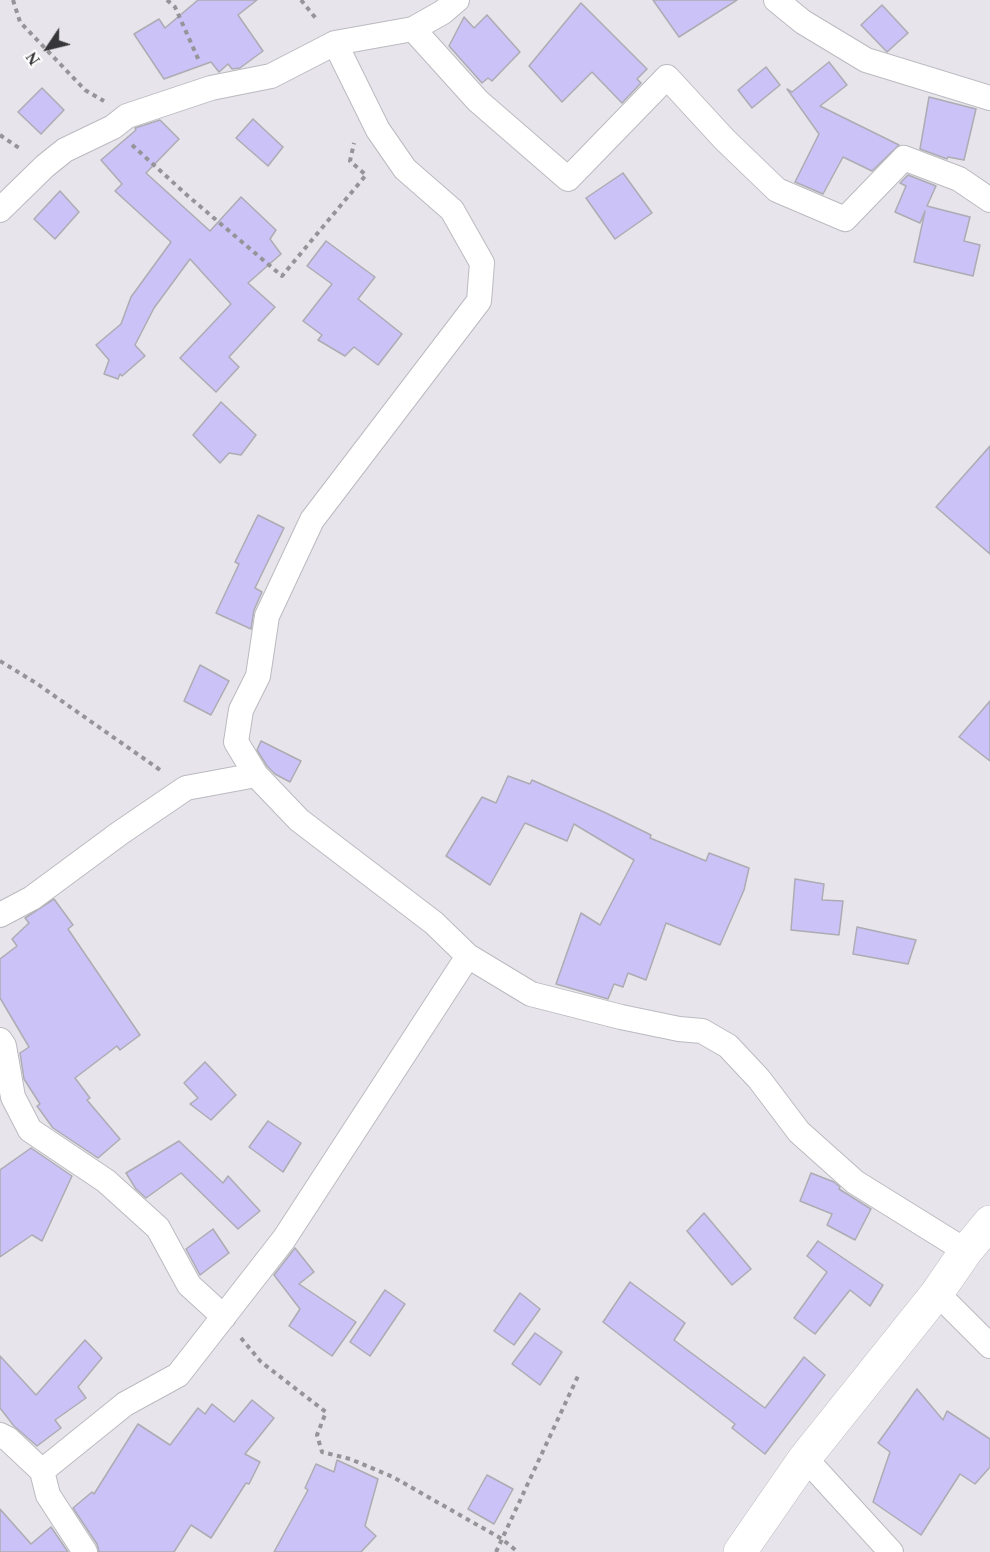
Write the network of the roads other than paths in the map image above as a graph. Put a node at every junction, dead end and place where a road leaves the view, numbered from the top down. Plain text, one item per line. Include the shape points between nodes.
1 (457, 0) edge
2 (776, 0) edge
3 (413, 29) junction
4 (335, 43) junction
5 (990, 98) edge
6 (990, 200) edge
7 (0, 210) edge
8 (256, 776) junction
9 (0, 915) edge
10 (468, 956) junction
11 (0, 1040) edge
12 (990, 1222) edge
13 (966, 1251) junction
14 (937, 1293) junction
15 (224, 1317) junction
16 (990, 1347) edge
17 (0, 1435) edge
18 (805, 1458) junction
19 (42, 1471) junction
20 (85, 1552) edge
21 (740, 1552) edge
22 (891, 1552) edge

1 - 3 street
2 - 5 street via 803,22 866,60
3 - 4 street
3 - 6 street via 478,101 568,179 667,77 777,190 845,219 904,158 959,179
4 - 7 street via 271,76 211,88 120,122 65,150
4 - 8 street via 378,130 405,169 452,210 483,263 479,301 312,520 267,616 258,676 241,710 236,742
8 - 9 street via 186,788 32,898
8 - 10 street via 299,820 434,922
10 - 13 street via 531,994 621,1017 702,1031 728,1046 799,1132 855,1182
10 - 15 street via 284,1239
11 - 15 street via 12,1097 30,1130 106,1181 158,1228 189,1285
12 - 13 main road
13 - 14 main road
14 - 16 street
14 - 18 main road
15 - 19 street via 178,1375 125,1404
17 - 19 street
18 - 21 main road
18 - 22 street
19 - 20 street via 48,1495

